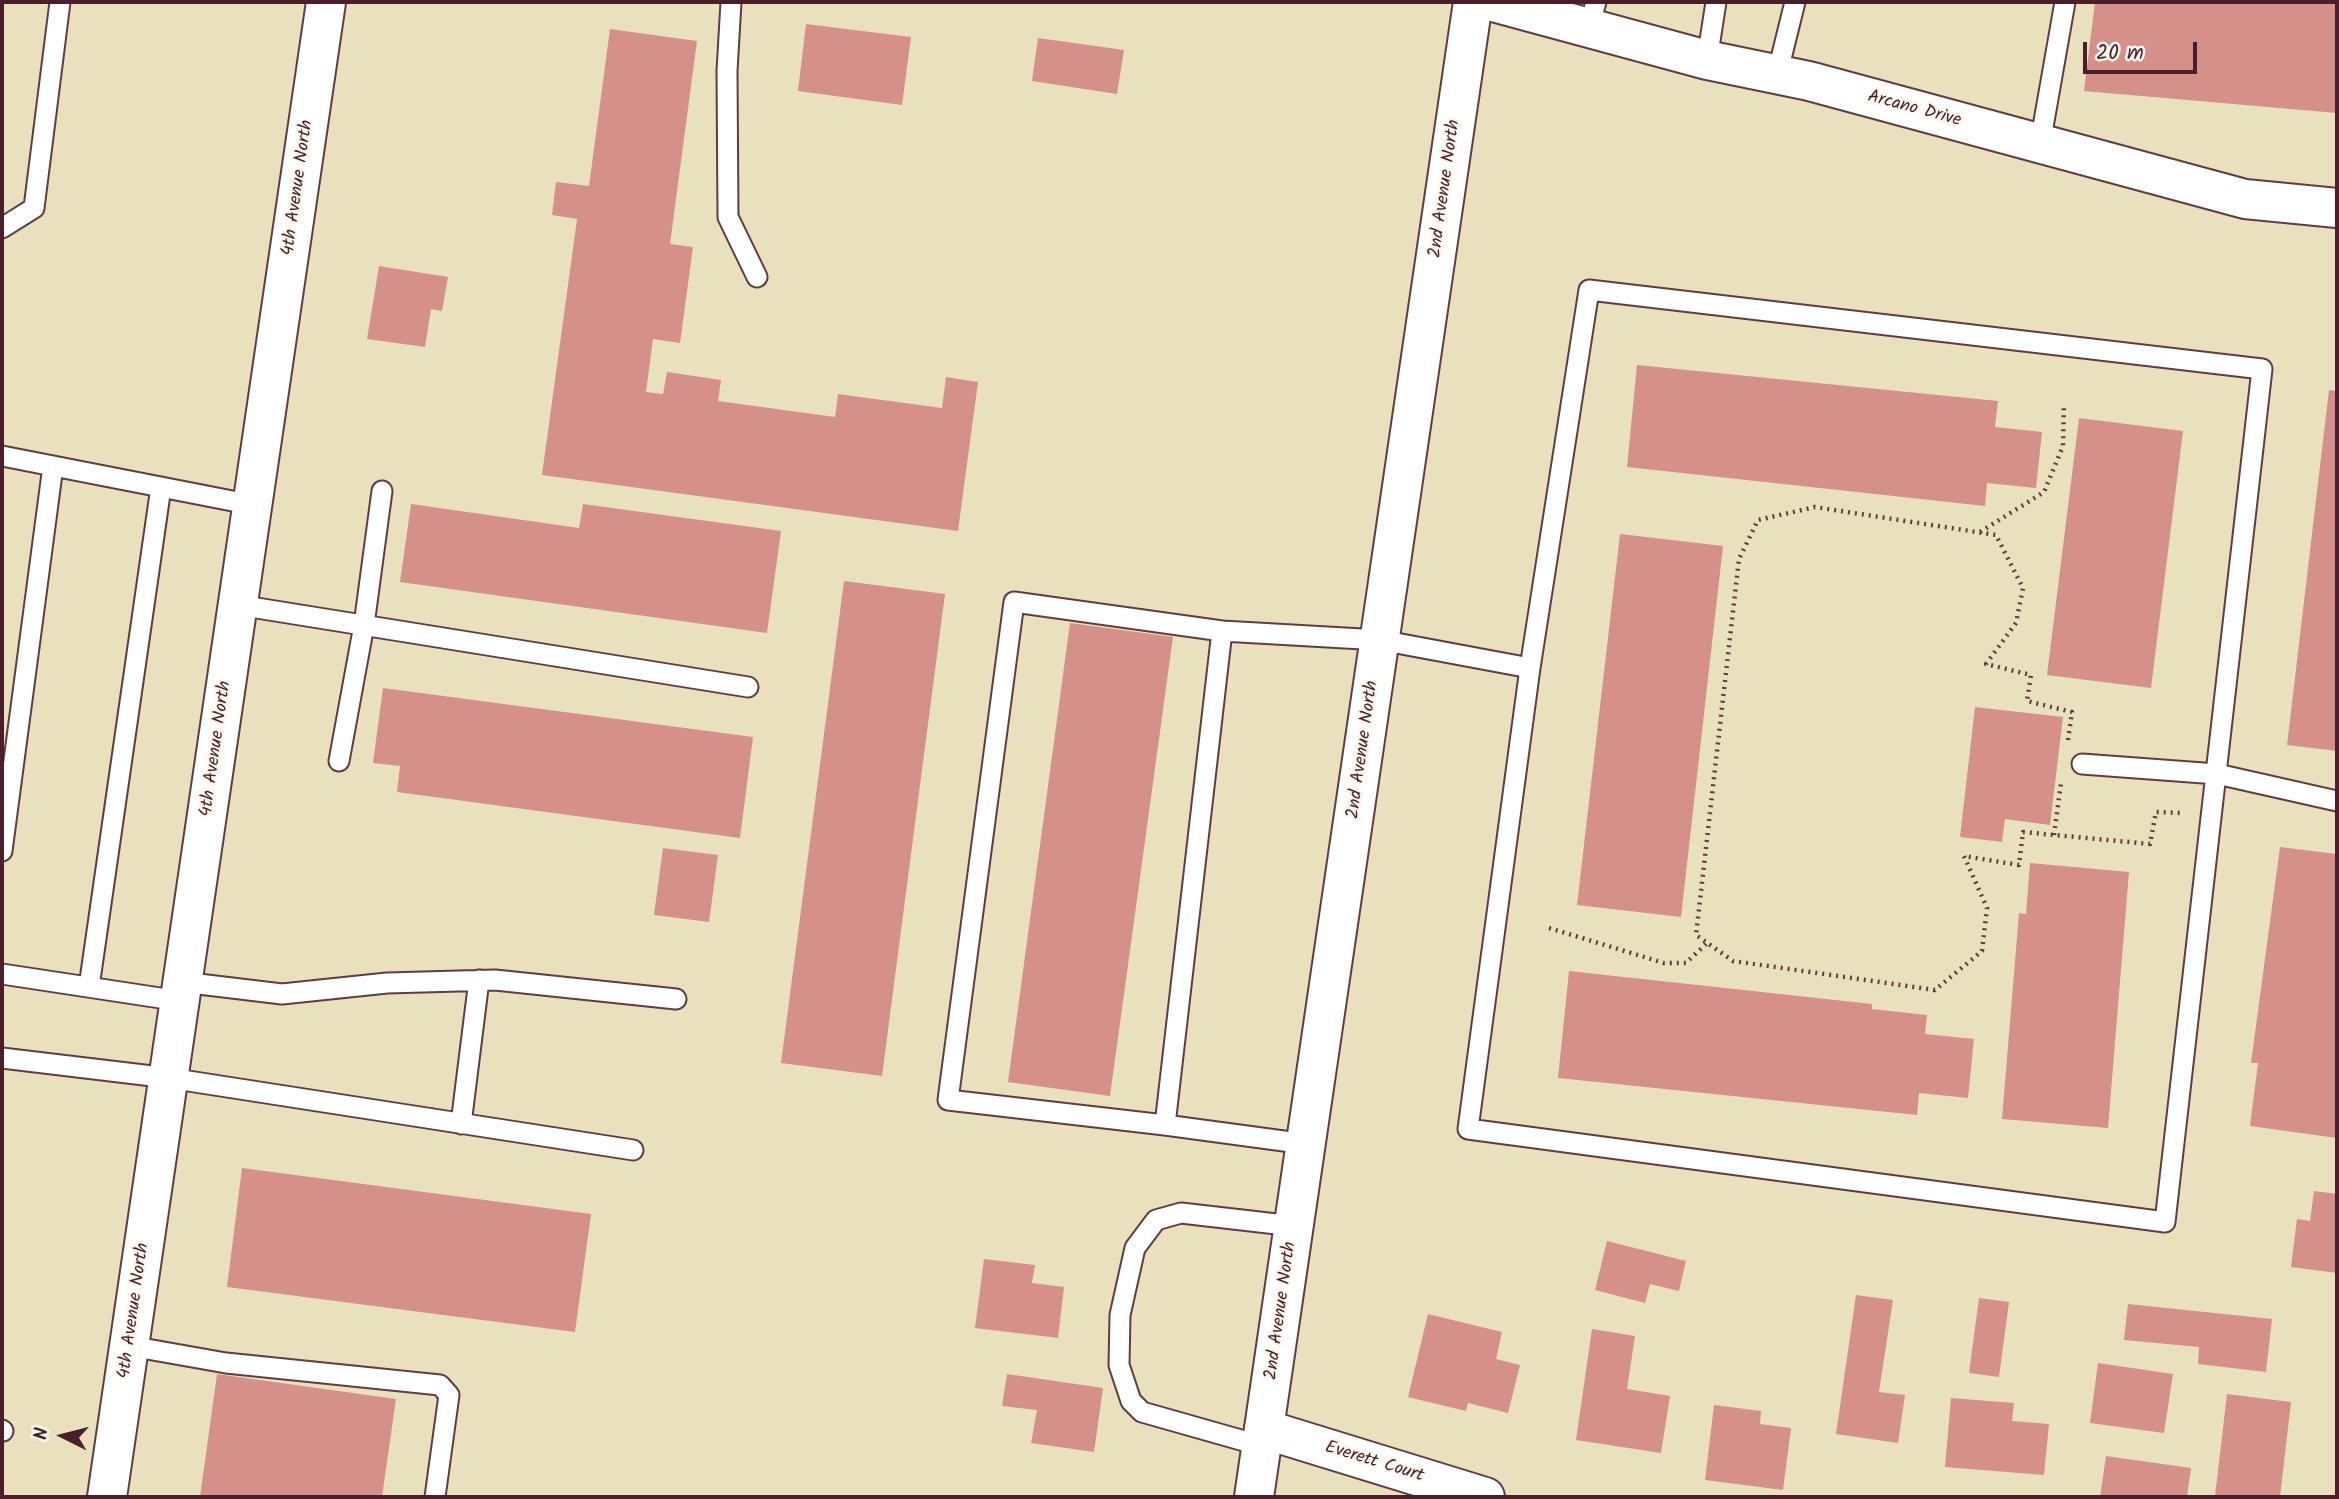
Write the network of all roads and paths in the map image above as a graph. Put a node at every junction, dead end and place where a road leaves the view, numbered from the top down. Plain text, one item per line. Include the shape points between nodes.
1 (60, 2) edge
2 (326, 2) edge
3 (731, 2) edge
4 (1473, 2) edge
5 (1493, 2) edge
6 (1716, 2) edge
7 (1795, 2) edge
8 (2065, 2) edge
9 (1592, 15) edge
10 (1707, 60) junction
11 (1777, 75) junction
12 (2040, 144) junction
13 (2337, 208) edge
14 (2, 228) edge
15 (757, 277) dead end
16 (2064, 404) dead end
17 (2, 456) edge
18 (53, 466) junction
19 (160, 486) junction
20 (382, 491) dead end
21 (253, 505) junction
22 (1979, 533) junction
23 (238, 605) junction
24 (364, 625) junction
25 (1222, 631) junction
26 (1380, 640) junction
27 (1530, 668) junction
28 (748, 687) dead end
29 (2074, 758) joint
30 (339, 761) dead end
31 (2217, 774) junction
32 (2062, 780) dead end
33 (2337, 801) edge
34 (2190, 814) dead end
35 (2054, 835) junction
36 (2, 851) edge
37 (1549, 928) dead end
38 (1707, 943) junction
39 (2, 974) edge
40 (479, 980) junction
41 (89, 987) junction
42 (181, 991) junction
43 (676, 999) dead end
44 (2, 1058) edge
45 (169, 1078) junction
46 (461, 1124) junction
47 (1165, 1125) junction
48 (1306, 1144) junction
49 (633, 1150) dead end
50 (1294, 1226) junction
51 (130, 1346) junction
52 (1263, 1437) junction
53 (1431, 1490) edge
54 (107, 1497) edge
55 (435, 1497) edge
56 (1254, 1497) edge
57 (1485, 1497) edge

1 - 14 lane via 34,208
2 - 21 street, 4th Avenue North
3 - 15 lane via 728,217
4 - 26 street, 2nd Avenue North
5 - 9 street, Arcano Drive
6 - 10 lane
7 - 11 lane
8 - 12 lane
9 - 10 street, Arcano Drive
10 - 11 street, Arcano Drive
11 - 12 street, Arcano Drive
12 - 13 street, Arcano Drive via 2245,199
16 - 22 path via 2063,446 2043,492
17 - 18 lane
18 - 19 lane
18 - 36 lane
19 - 21 lane
19 - 41 lane
20 - 24 lane
21 - 23 street, 4th Avenue North
22 - 29 path via 1996,535 2023,587 2016,623 1986,664 2031,675 2027,701 2072,712
22 - 38 path via 1815,506 1758,520 1739,559 1696,934
23 - 24 lane
23 - 42 street, 4th Avenue North
24 - 28 lane
24 - 30 lane
25 - 26 lane
25 - 47 lane
25 - 47 lane via 1014,602 948,1100
26 - 27 lane
26 - 48 street, 2nd Avenue North
27 - 31 lane via 1589,290 2262,369
27 - 31 lane via 1468,1129 2165,1222
29 - 31 lane
31 - 33 lane
32 - 35 path
34 - 35 path via 2156,812 2150,844
35 - 38 path via 2023,832 2019,865 1964,856 1987,908 1982,951 1935,990 1733,961
37 - 38 path via 1664,963 1686,963
39 - 41 lane
40 - 42 lane via 387,983 282,994
40 - 43 lane
40 - 46 lane
41 - 42 lane
42 - 45 street, 4th Avenue North
44 - 45 lane
45 - 46 lane
45 - 51 street, 4th Avenue North
46 - 49 lane
47 - 48 lane
48 - 50 street, 2nd Avenue North
50 - 52 street, 2nd Avenue North
50 - 52 lane via 1181,1213 1156,1220 1135,1248 1119,1315 1119,1365 1131,1401 1142,1412
51 - 54 street, 4th Avenue North
51 - 55 lane via 226,1363 440,1385 449,1395
52 - 53 street, Everett Court
52 - 56 street, 2nd Avenue North
53 - 57 street, Everett Court

